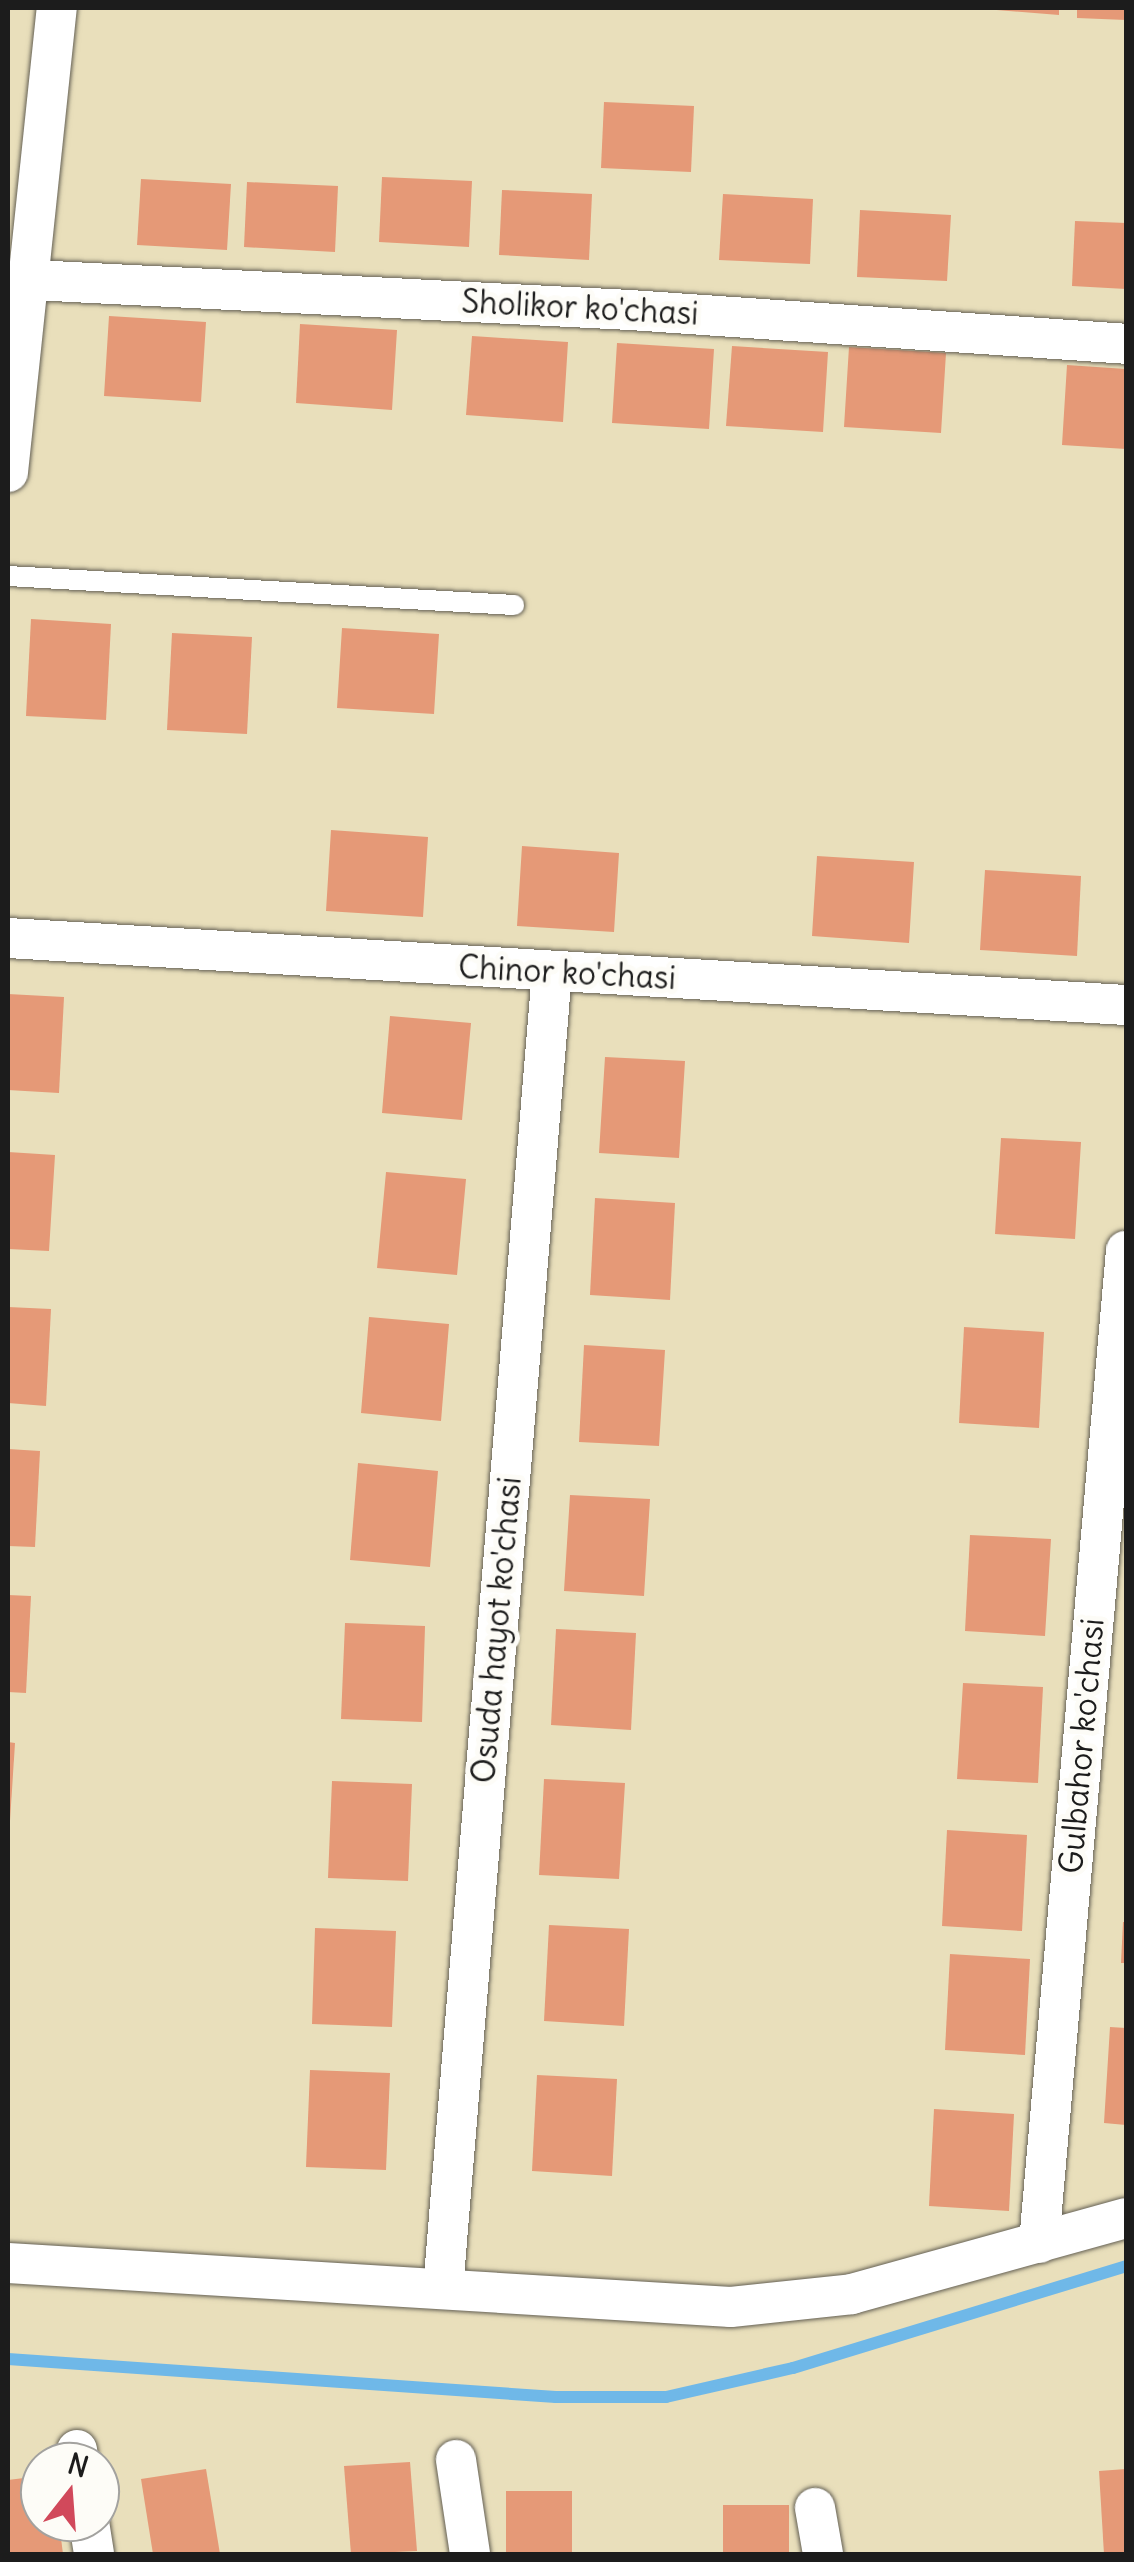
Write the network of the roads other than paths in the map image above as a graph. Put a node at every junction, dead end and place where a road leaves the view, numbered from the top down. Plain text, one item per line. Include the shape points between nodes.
1 (57, 8) edge
2 (32, 280) junction
3 (1126, 344) edge
4 (8, 472) edge
5 (8, 576) edge
6 (514, 604) dead end
7 (8, 938) edge
8 (552, 972) junction
9 (1126, 1005) edge
10 (1126, 1250) edge
11 (1126, 2218) edge
12 (1039, 2242) junction
13 (8, 2262) edge
14 (443, 2289) junction
15 (456, 2460) dead end
16 (815, 2508) dead end
17 (470, 2554) edge
18 (823, 2554) edge

1 - 2 street
2 - 3 street, Sholikor ko'chasi
2 - 4 street
5 - 6 lane
7 - 8 street, Chinor ko'chasi
8 - 9 street, Chinor ko'chasi
8 - 14 street, Osuda hayot ko'chasi
10 - 12 street, Gulbahor ko'chasi
11 - 12 street
12 - 14 street via 852,2294 731,2307
13 - 14 street
15 - 17 street
16 - 18 street

